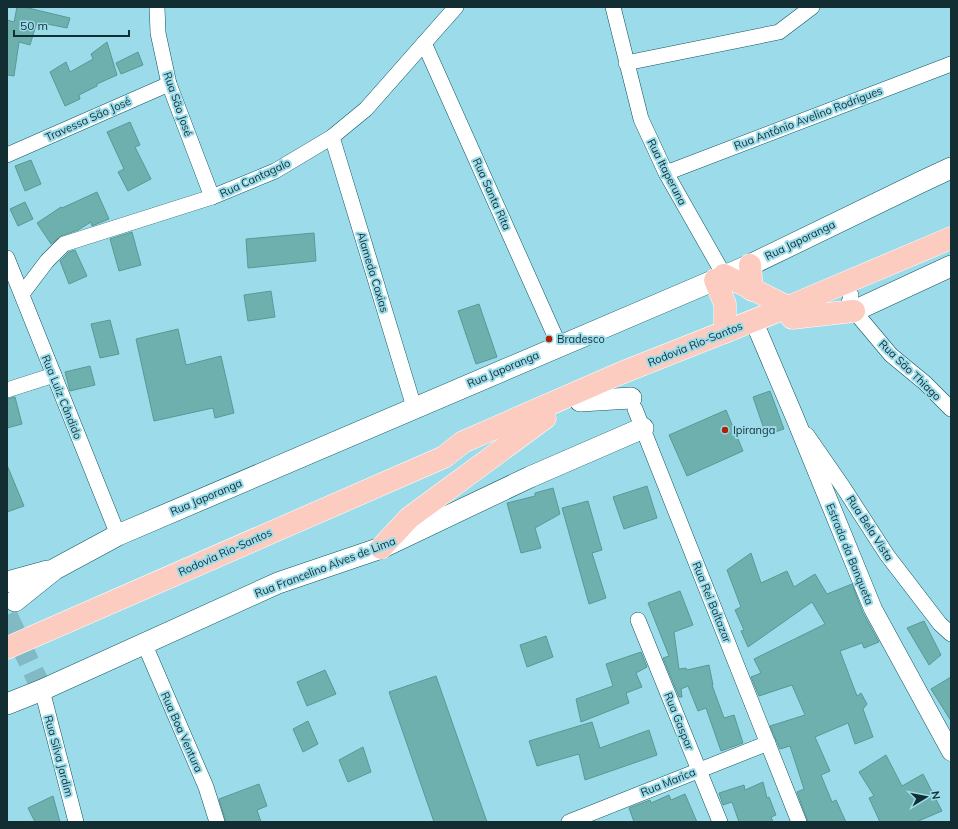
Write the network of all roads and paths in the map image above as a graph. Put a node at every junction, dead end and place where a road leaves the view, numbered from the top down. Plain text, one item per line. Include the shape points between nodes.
1 (157, 7) edge
2 (456, 7) edge
3 (613, 7) edge
4 (812, 7) edge
5 (424, 43) junction
6 (626, 63) junction
7 (951, 64) edge
8 (168, 84) junction
9 (332, 138) junction
10 (7, 154) edge
11 (951, 168) edge
12 (666, 173) junction
13 (212, 198) junction
14 (951, 238) edge
15 (951, 251) edge
16 (7, 258) edge
17 (750, 264) junction
18 (951, 266) edge
19 (720, 278) junction
20 (752, 290) junction
21 (22, 294) junction
22 (852, 303) junction
23 (790, 313) junction
24 (725, 332) junction
25 (762, 340) junction
26 (559, 345) junction
27 (54, 375) junction
28 (7, 390) edge
29 (634, 405) junction
30 (414, 407) junction
31 (951, 409) edge
32 (545, 418) junction
33 (795, 418) junction
34 (444, 457) junction
35 (118, 535) junction
36 (381, 548) junction
37 (55, 569) junction
38 (7, 582) edge
39 (10, 600) edge
40 (638, 620) dead end
41 (951, 634) edge
42 (144, 643) junction
43 (7, 648) edge
44 (42, 690) junction
45 (7, 704) edge
46 (768, 743) junction
47 (951, 752) edge
48 (700, 770) junction
49 (76, 822) edge
50 (218, 822) edge
51 (569, 822) edge
52 (720, 822) edge
53 (798, 822) edge

1 - 8 street, Rua São José via 158,33
2 - 5 street, Rua Cantagalo
3 - 6 street, Rua Itaperuna
4 - 6 street via 779,32
5 - 9 street, Rua Cantagalo via 366,109
5 - 26 street, Rua Santa Rita
6 - 12 street, Rua Itaperuna via 641,119
7 - 12 street, Rua Antônio Avelino Rodrigues
8 - 10 street, Travessa São José
8 - 13 street, Rua São José
9 - 13 street, Rua Cantagalo via 274,171
9 - 30 street, Alameda Caxias
11 - 17 main road, Rua Japoranga
12 - 19 street, Rua Itaperuna
13 - 21 street, Rua Cantagalo via 64,244 47,261
14 - 23 highway, Rodovia Rio-Santos
15 - 22 highway
16 - 21 street, Rua Luiz Cândido
17 - 19 main road, Rua Japoranga
17 - 20 highway
18 - 22 main road
19 - 20 highway
19 - 24 highway via 725,304
19 - 26 main road, Rua Japoranga
20 - 23 highway
21 - 27 street, Rua Luiz Cândido
22 - 23 highway
22 - 31 street, Rua São Thiago via 892,355
23 - 24 highway, Rodovia Rio-Santos
23 - 25 highway, Rodovia Rio-Santos
24 - 34 highway, Rodovia Rio-Santos via 463,442
25 - 29 highway, Rodovia Rio-Santos
25 - 33 street, Estrada da Banqueta
26 - 30 main road, Rua Japoranga
27 - 28 street
27 - 35 street, Rua Luiz Cândido
29 - 32 highway, Rodovia Rio-Santos via 580,401
29 - 36 main road, Rua Francelino Alves de Lima via 530,477
29 - 46 street, Rua Rei Baltazar
30 - 35 main road, Rua Japoranga
32 - 34 highway, Rodovia Rio-Santos via 464,456
32 - 36 highway via 410,518
33 - 41 street, Rua Bela Vista via 887,555 940,624
33 - 47 street, Estrada da Banqueta via 873,609
34 - 43 highway, Rodovia Rio-Santos
35 - 37 main road, Rua Japoranga
36 - 42 main road, Rua Francelino Alves de Lima via 278,584
37 - 38 main road, Rua Japoranga
37 - 39 main road, Rua Japoranga
40 - 48 street, Rua Gaspar
42 - 44 main road, Rua Francelino Alves de Lima
42 - 50 street, Rua Boa Ventura via 206,787
44 - 45 main road, Rua Francelino Alves de Lima
44 - 49 street, Rua Silva Jardim
46 - 48 street, Rua Marica
46 - 53 street, Rua Rei Baltazar
48 - 51 street, Rua Marica
48 - 52 street, Rua Gaspar

